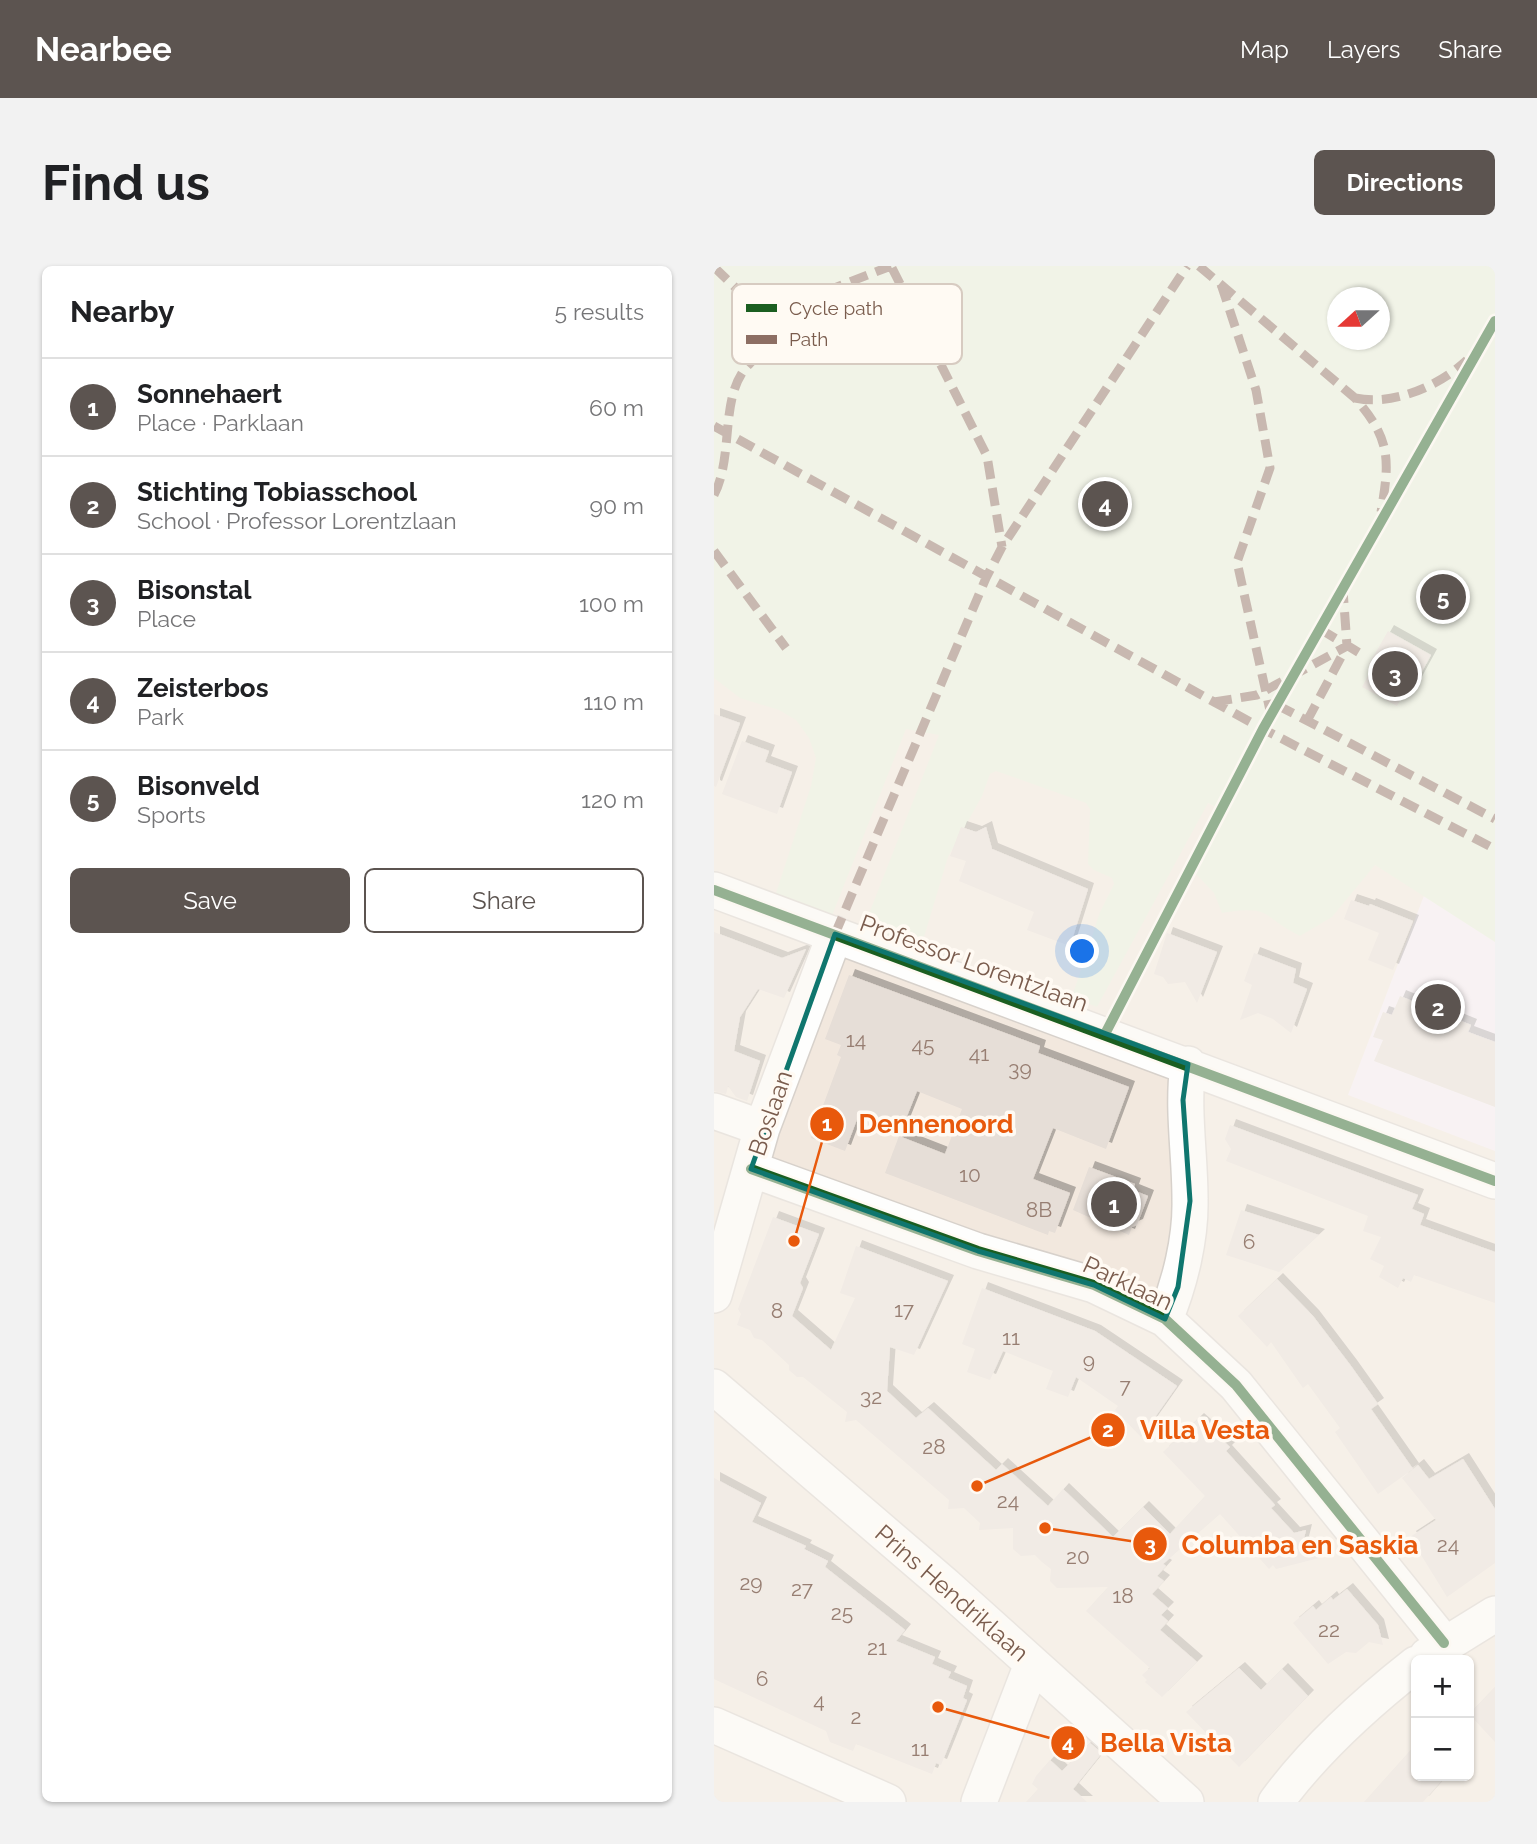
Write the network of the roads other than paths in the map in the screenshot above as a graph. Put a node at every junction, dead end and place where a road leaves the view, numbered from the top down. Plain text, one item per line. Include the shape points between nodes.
1 (714, 890) edge
2 (835, 934) junction
3 (1188, 1064) junction
4 (714, 1111) edge
5 (762, 1128) junction
6 (751, 1168) junction
7 (1495, 1181) edge
8 (714, 1294) edge
9 (1165, 1319) junction
10 (714, 1387) edge
11 (1495, 1614) edge
12 (1433, 1651) edge
13 (1032, 1664) junction
14 (1411, 1668) edge
15 (714, 1725) edge
16 (888, 1802) edge
17 (979, 1802) edge
18 (1186, 1802) edge
19 (1276, 1802) edge

1 - 2 street, Professor Lorentzlaan
2 - 3 street, Professor Lorentzlaan
2 - 5 street, Boslaan
3 - 7 street, Professor Lorentzlaan
3 - 9 street, Parklaan via 1183,1100 1190,1201 1178,1287
4 - 5 street
5 - 6 street, Boslaan
6 - 8 street, Boslaan
6 - 9 street, Parklaan via 978,1251 1094,1285
9 - 12 street, Parklaan via 1236,1385
10 - 13 street, Prins Hendriklaan
11 - 12 street
13 - 17 street
13 - 18 street, Prins Hendriklaan
14 - 19 street via 1334,1735
15 - 16 street

